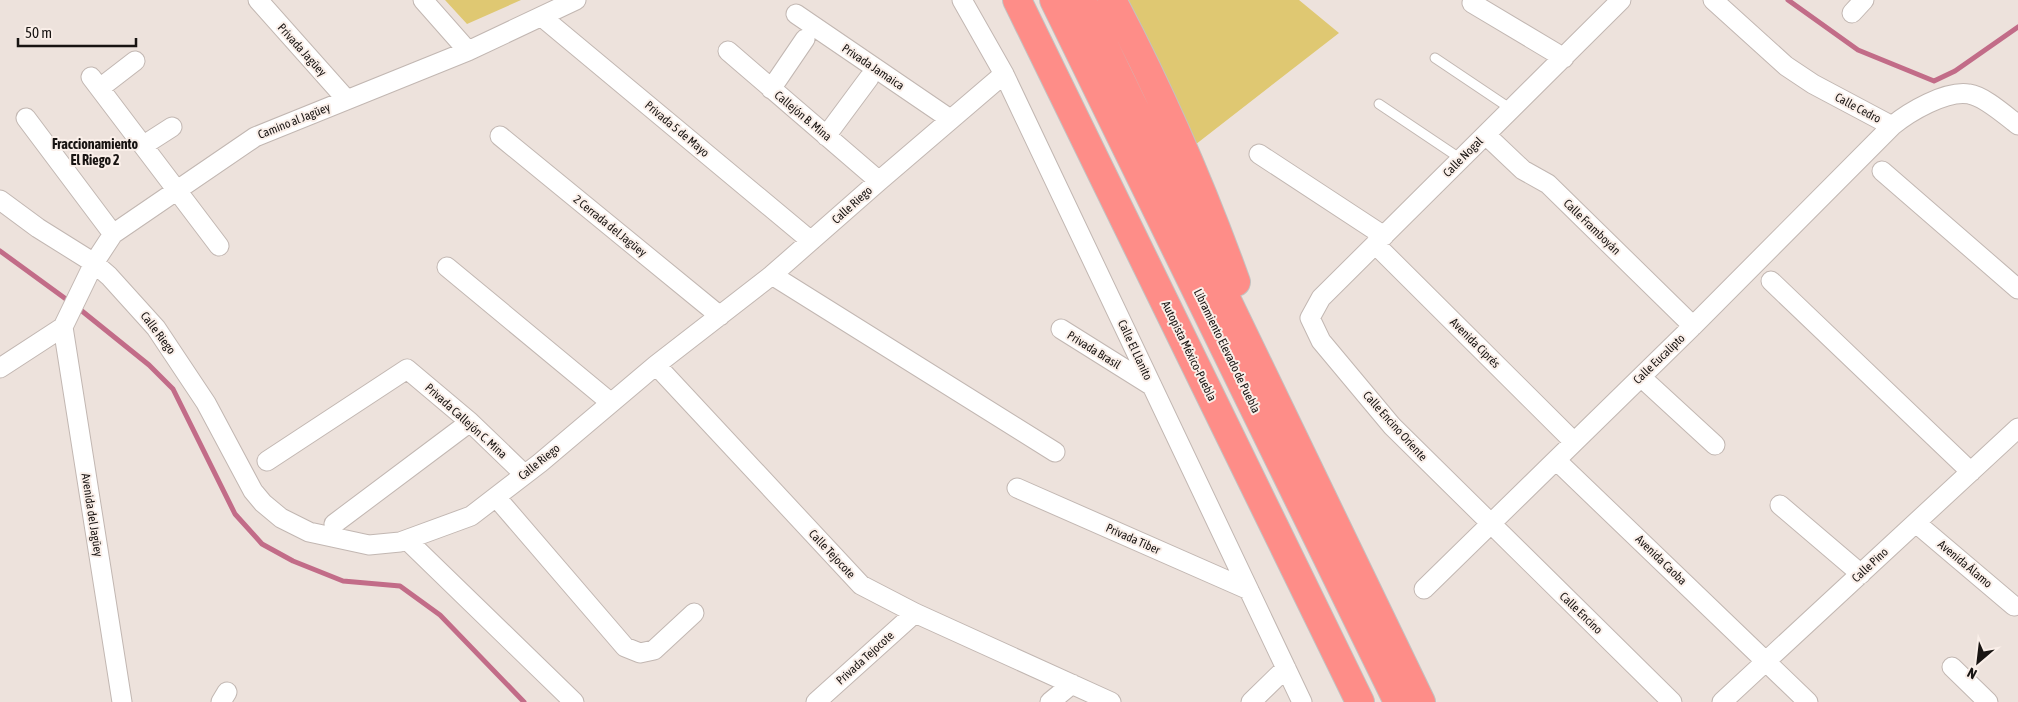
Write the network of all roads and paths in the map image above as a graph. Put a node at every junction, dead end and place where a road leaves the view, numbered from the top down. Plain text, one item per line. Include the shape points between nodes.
1 (258, 0) edge
2 (423, 0) edge
3 (576, 0) edge
4 (962, 0) edge
5 (1018, 0) edge
6 (1030, 0) edge
7 (1054, 0) edge
8 (1082, 0) edge
9 (1112, 0) edge
10 (1621, 0) edge
11 (1713, 0) edge
12 (1472, 3) dead end
13 (796, 14) dead end
14 (542, 17) junction
15 (806, 39) dead end
16 (468, 51) junction
17 (728, 51) dead end
18 (1435, 58) dead end
19 (1564, 58) junction
20 (135, 61) dead end
21 (1004, 74) junction
22 (869, 78) dead end
23 (771, 89) junction
24 (347, 100) junction
25 (1379, 104) dead end
26 (1511, 110) junction
27 (26, 118) dead end
28 (950, 120) junction
29 (2018, 125) edge
30 (1892, 126) junction
31 (172, 127) dead end
32 (1486, 135) junction
33 (500, 136) dead end
34 (826, 136) junction
35 (144, 146) junction
36 (1259, 154) dead end
37 (1461, 159) junction
38 (1882, 171) dead end
39 (878, 181) junction
40 (178, 190) junction
41 (0, 200) edge
42 (113, 234) junction
43 (811, 240) junction
44 (1380, 240) junction
45 (219, 246) dead end
46 (94, 263) junction
47 (447, 267) dead end
48 (772, 275) junction
49 (1771, 280) dead end
50 (2018, 289) edge
51 (720, 316) junction
52 (1310, 318) joint
53 (65, 322) junction
54 (1693, 326) junction
55 (1061, 329) dead end
56 (1253, 351) junction
57 (656, 365) junction
58 (0, 368) edge
59 (1641, 377) junction
60 (1152, 386) junction
61 (610, 402) junction
62 (470, 422) junction
63 (2018, 428) edge
64 (1574, 442) junction
65 (1715, 445) dead end
66 (1055, 452) dead end
67 (1556, 460) junction
68 (267, 461) dead end
69 (1971, 472) junction
70 (524, 474) junction
71 (1017, 488) dead end
72 (496, 497) junction
73 (1780, 505) dead end
74 (1916, 522) junction
75 (334, 524) dead end
76 (1491, 524) junction
77 (407, 540) junction
78 (1861, 574) junction
79 (1424, 589) dead end
80 (1248, 590) junction
81 (2014, 606) dead end
82 (694, 612) dead end
83 (915, 613) junction
84 (1766, 660) junction
85 (1952, 667) dead end
86 (1286, 668) junction
87 (1072, 684) junction
88 (122, 702) edge
89 (574, 702) edge
90 (816, 702) edge
91 (1050, 702) edge
92 (1109, 702) edge
93 (1250, 702) edge
94 (1302, 702) edge
95 (1360, 702) edge
96 (1372, 702) edge
97 (1398, 702) edge
98 (1421, 702) edge
99 (1672, 702) edge
100 (1722, 702) edge
101 (1808, 702) edge
102 (1988, 702) edge

1 - 24 street, Privada Jagüey
2 - 16 street
3 - 14 street, Camino al Jagüey
4 - 21 street, Calle El Llanito
5 - 95 highway, Autopista México-Puebla
6 - 96 highway, Libramiento Elevado de Puebla
7 - 97 highway, Libramiento Elevado de Puebla
8 - 56 highway
9 - 56 highway via 1175,129 1217,230 1239,289
10 - 19 street, Calle Nogal
11 - 30 street, Calle Cedro via 1786,66 1812,84
12 - 19 street
13 - 28 street, Privada Jamaica
14 - 16 street, Camino al Jagüey
14 - 43 street, Privada 5 de Mayo
15 - 23 street
16 - 24 street, Camino al Jagüey
17 - 23 street, Callejón B. Mina
18 - 26 lane
19 - 26 street, Calle Nogal
20 - 35 street via 95,82
21 - 28 street, Calle Riego
21 - 60 street, Calle El Llanito
22 - 34 street
23 - 34 street, Callejón B. Mina
24 - 40 street, Camino al Jagüey via 255,137
25 - 37 lane
26 - 32 street, Calle Nogal
27 - 42 street
28 - 39 street, Calle Riego
29 - 30 street, Calle Cedro via 1988,103 1969,94 1947,95
30 - 54 street, Calle Eucalipto
31 - 35 street
32 - 37 street, Calle Nogal
32 - 54 street, Calle Framboyán via 1523,170 1548,184
33 - 51 street, 2 Cerrada del Jagüey
34 - 39 street, Callejón B. Mina
35 - 40 street
36 - 44 street, Avenida Ciprés
37 - 44 street, Calle Nogal
38 - 50 street
39 - 43 street, Calle Riego
40 - 42 street, Camino al Jagüey
40 - 45 street
41 - 46 street, Calle Riego
42 - 46 street, Camino al Jagüey
43 - 48 street, Calle Riego
44 - 52 street, Calle Nogal via 1322,298
44 - 64 street, Avenida Ciprés
46 - 53 street, Camino al Jagüey
46 - 77 street, Calle Riego via 156,328 206,403 253,491 263,503 281,518 309,532 369,545
47 - 61 street
48 - 51 street, Calle Riego
48 - 66 street
49 - 69 street
51 - 57 street, Calle Riego
52 - 76 street, Calle Encino Oriente via 1322,340 1392,426
53 - 58 street
53 - 88 street, Avenida del Jagüey
54 - 59 street, Calle Eucalipto
55 - 60 street, Privada Brasil
56 - 98 highway
57 - 61 street, Calle Riego
57 - 83 street, Calle Tejocote via 861,584
59 - 64 street, Calle Eucalipto
59 - 65 street
60 - 80 street, Calle El Llanito
61 - 70 street, Calle Riego
62 - 68 street, Privada Callejón C. Mina via 407,369
62 - 70 street, Privada Callejón C. Mina
62 - 75 street
63 - 69 street, Calle Pino
64 - 67 street, Calle Eucalipto
67 - 76 street, Calle Eucalipto
67 - 84 street, Avenida Caoba
69 - 74 street, Calle Pino
70 - 72 street, Calle Riego
71 - 80 street, Privada Tiber
72 - 77 street, Calle Riego via 471,516
72 - 82 street via 625,647 640,653 654,650
73 - 78 street
74 - 78 street, Calle Pino
74 - 81 street, Avenida Álamo
76 - 79 street, Calle Eucalipto
76 - 99 street, Calle Encino
77 - 89 street
78 - 84 street, Calle Pino
80 - 86 street, Calle El Llanito
83 - 87 street, Calle Tejocote
83 - 90 street, Privada Tejocote
84 - 100 street, Calle Pino
84 - 101 street, Avenida Caoba
85 - 102 street
86 - 93 street
86 - 94 street, Calle El Llanito
87 - 91 street
87 - 92 street, Calle Tejocote

